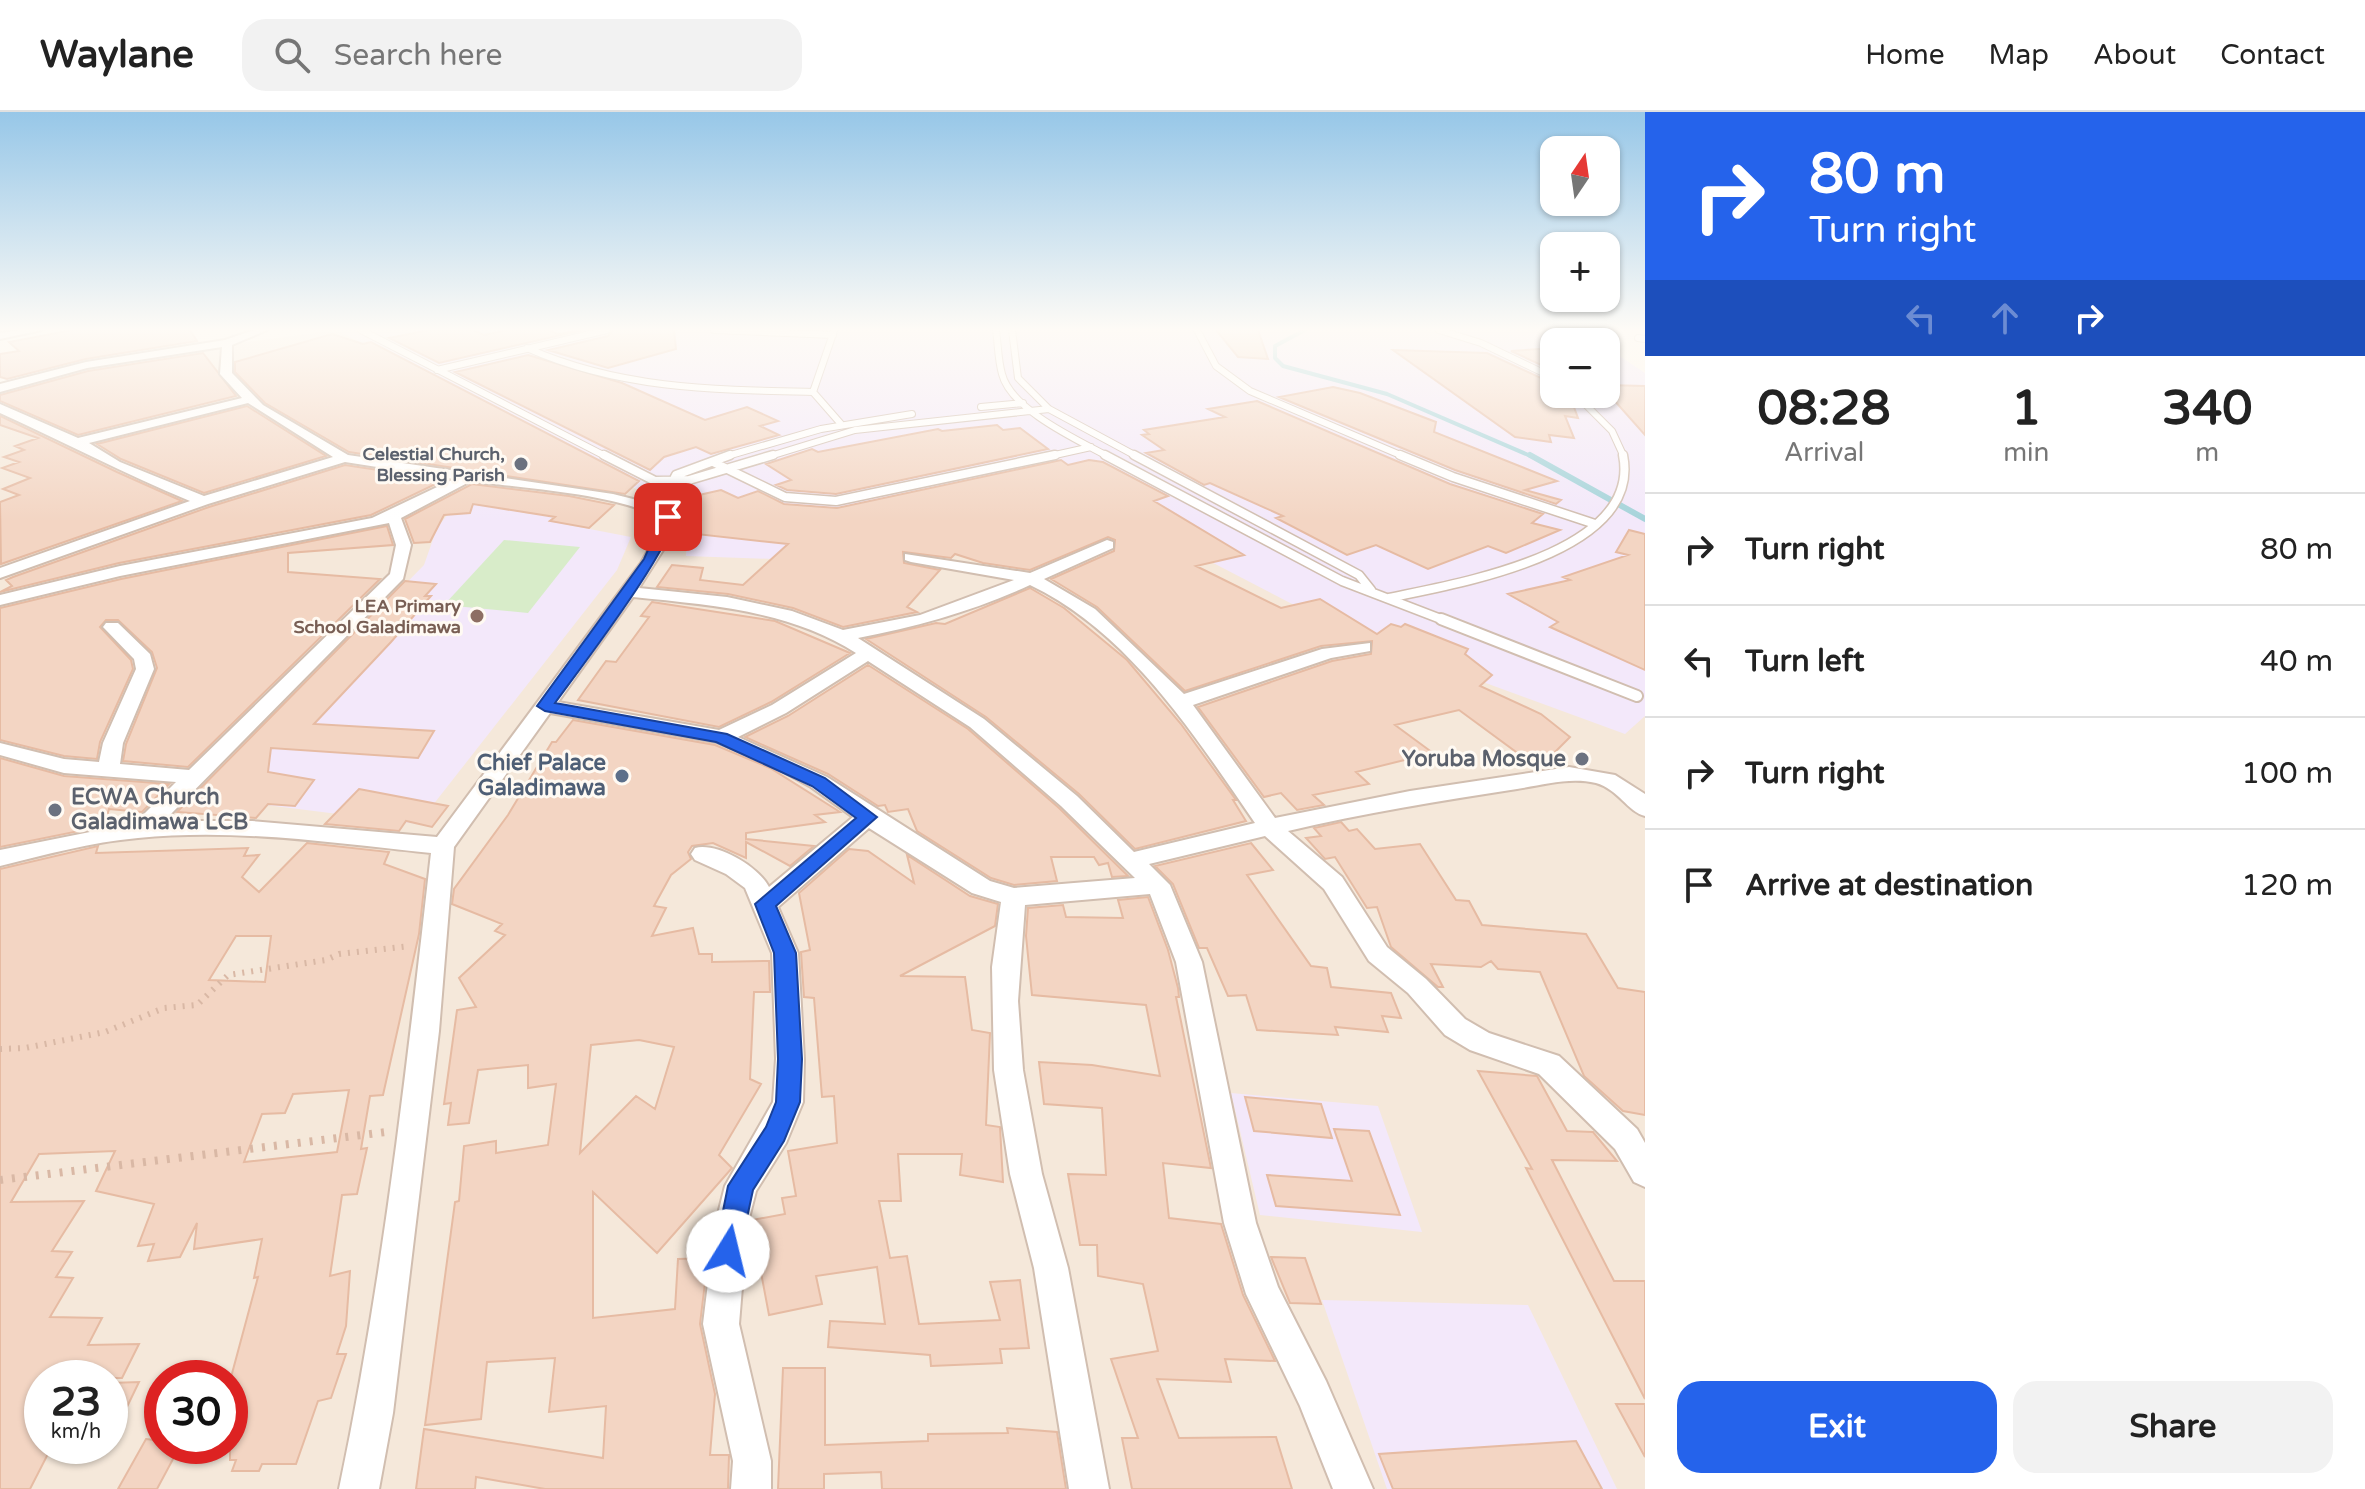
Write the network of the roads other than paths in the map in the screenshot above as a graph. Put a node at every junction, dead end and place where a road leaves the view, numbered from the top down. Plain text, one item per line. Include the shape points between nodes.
1 (246, 394) edge
2 (484, 394) edge
3 (815, 394) edge
4 (1013, 394) edge
5 (1032, 394) edge
6 (1258, 394) edge
7 (251, 399) junction
8 (1039, 402) junction
9 (1020, 403) junction
10 (0, 408) edge
11 (1588, 408) edge
12 (1049, 409) junction
13 (1030, 410) junction
14 (20, 417) junction
15 (0, 421) edge
16 (841, 424) junction
17 (78, 442) junction
18 (1091, 447) junction
19 (344, 458) junction
20 (713, 462) junction
21 (729, 468) junction
22 (466, 478) junction
23 (673, 481) junction
24 (203, 501) junction
25 (392, 517) junction
26 (1595, 524) junction
27 (1107, 545) dead end
28 (911, 557) dead end
29 (0, 573) edge
30 (1028, 578) junction
31 (1371, 591) junction
32 (628, 592) junction
33 (1389, 598) junction
34 (0, 600) edge
35 (112, 627) dead end
36 (842, 636) junction
37 (1364, 647) dead end
38 (868, 653) junction
39 (1637, 696) dead end
40 (1181, 702) junction
41 (545, 706) junction
42 (721, 737) junction
43 (0, 749) edge
44 (108, 771) junction
45 (192, 777) junction
46 (1645, 809) edge
47 (868, 817) junction
48 (1269, 827) junction
49 (141, 830) junction
50 (443, 846) junction
51 (703, 854) dead end
52 (0, 858) edge
53 (1129, 861) junction
54 (1158, 885) junction
55 (1014, 897) junction
56 (765, 904) junction
57 (1645, 1172) edge
58 (359, 1489) edge
59 (751, 1489) edge
60 (1089, 1489) edge
61 (1353, 1489) edge

1 - 7 street
2 - 23 lane via 645,477
3 - 16 lane
4 - 9 lane
5 - 8 lane
6 - 26 lane via 1453,477
7 - 17 street
7 - 19 street
8 - 9 lane
8 - 12 lane
9 - 13 lane
9 - 16 lane
10 - 14 street
11 - 26 lane via 1619,441 1628,470 1620,492
12 - 13 lane
12 - 31 lane via 1359,575
13 - 18 lane
13 - 21 lane via 855,430
14 - 15 street
14 - 17 street
16 - 20 lane
17 - 24 street via 115,465
18 - 21 lane via 836,501 785,497
18 - 31 lane via 1317,569
19 - 22 street
19 - 24 street
20 - 21 lane
20 - 23 lane via 676,475
21 - 23 lane
22 - 25 street
22 - 32 street via 613,498 663,512 669,524
24 - 29 street
25 - 34 street
25 - 45 street via 403,537 403,564 397,576
26 - 33 lane via 1567,546 1527,564
27 - 30 street
28 - 30 street
30 - 36 street via 957,609
30 - 40 street via 1089,613
31 - 33 lane
32 - 36 street via 727,602 786,615
32 - 41 street
33 - 39 lane
35 - 44 street via 143,658 145,669 113,743
36 - 38 street
37 - 40 street via 1328,653
38 - 42 street via 779,709
38 - 53 street via 977,723 1069,801
40 - 48 street
41 - 42 street
41 - 50 street
42 - 47 street via 819,782
43 - 44 street
44 - 45 street
45 - 49 street
46 - 48 street via 1620,785 1566,775
47 - 55 street via 981,887
47 - 56 street
48 - 53 street
48 - 57 street via 1333,883 1378,954 1455,1027 1480,1042 1549,1065 1626,1139
49 - 50 street via 248,831
49 - 52 street
50 - 58 street via 374,1413
51 - 56 street via 747,876
53 - 54 street
54 - 55 street
54 - 61 street via 1189,962 1240,1223 1263,1294
55 - 60 street via 1002,1015 1011,1097 1051,1265
56 - 59 street via 785,953 788,1102 741,1186 731,1226 721,1324 752,1461

